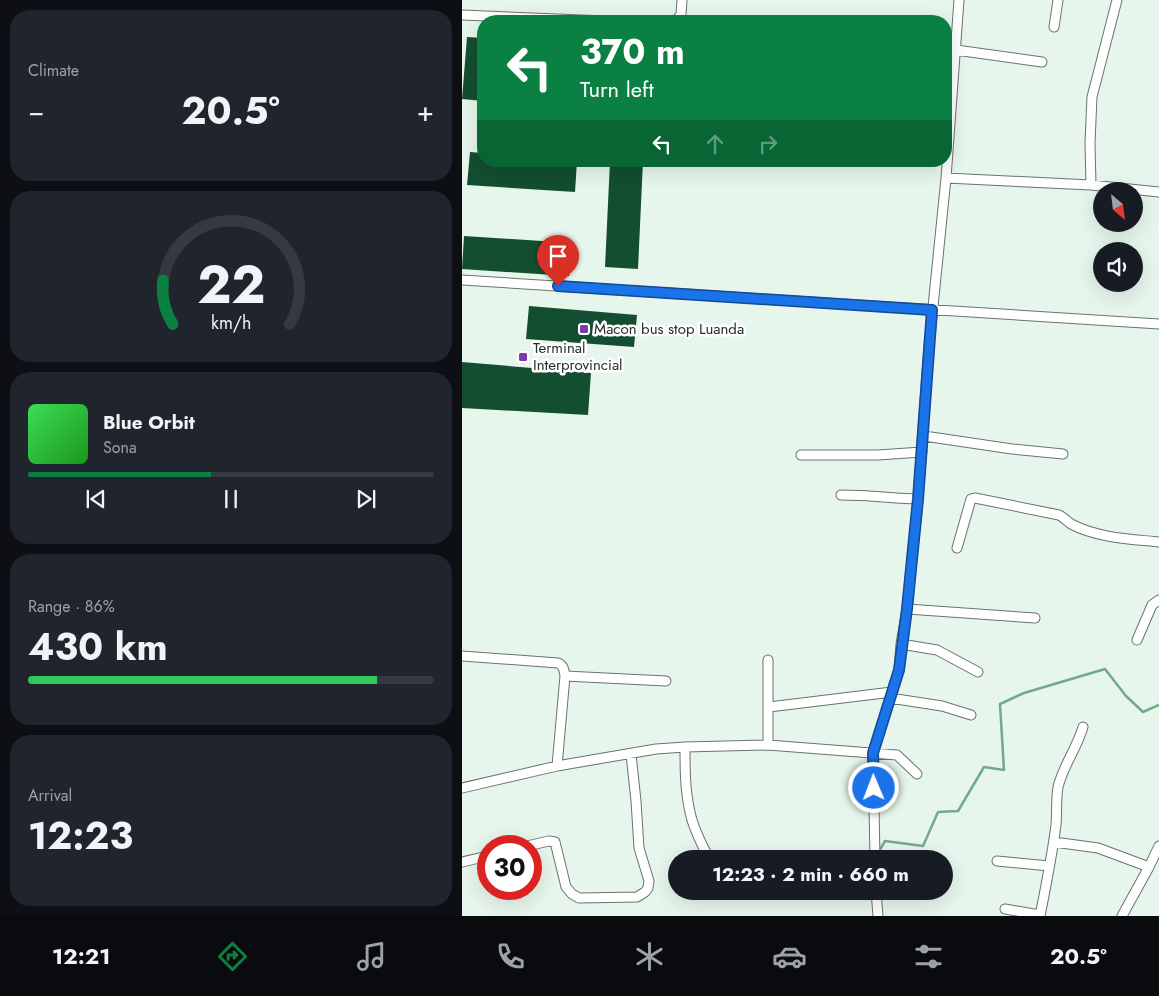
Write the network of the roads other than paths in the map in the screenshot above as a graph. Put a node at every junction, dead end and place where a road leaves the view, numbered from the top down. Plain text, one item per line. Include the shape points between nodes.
1 (682, 0) edge
2 (960, 0) edge
3 (1058, 0) edge
4 (1117, 0) edge
5 (462, 15) edge
6 (680, 15) edge
7 (477, 16) edge
8 (1054, 27) dead end
9 (956, 50) junction
10 (1042, 62) dead end
11 (952, 101) edge
12 (947, 167) edge
13 (946, 178) junction
14 (1090, 185) junction
15 (1158, 192) edge
16 (462, 280) edge
17 (932, 310) junction
18 (1158, 324) edge
19 (924, 436) junction
20 (922, 452) junction
21 (1063, 454) dead end
22 (801, 455) dead end
23 (840, 495) dead end
24 (918, 499) junction
25 (1158, 542) edge
26 (957, 548) dead end
27 (1158, 600) edge
28 (907, 609) junction
29 (1035, 618) dead end
30 (1137, 640) dead end
31 (901, 644) junction
32 (462, 656) edge
33 (768, 660) dead end
34 (978, 672) dead end
35 (565, 676) junction
36 (666, 681) dead end
37 (891, 695) junction
38 (769, 707) junction
39 (971, 715) dead end
40 (1083, 727) dead end
41 (768, 746) junction
42 (685, 747) junction
43 (873, 753) junction
44 (631, 754) junction
45 (557, 766) junction
46 (917, 774) dead end
47 (462, 788) edge
48 (1054, 842) junction
49 (542, 843) edge
50 (1158, 846) edge
51 (705, 850) edge
52 (875, 850) edge
53 (477, 859) edge
54 (997, 860) dead end
55 (462, 862) edge
56 (1049, 866) junction
57 (1149, 867) junction
58 (877, 900) edge
59 (1005, 909) dead end
60 (878, 916) edge
61 (1040, 916) edge
62 (1122, 916) edge

1 - 6 street
2 - 9 street
3 - 8 street
4 - 14 street via 1092,97
5 - 7 street
9 - 10 street
9 - 11 street
12 - 13 street
13 - 14 street
13 - 17 street
14 - 15 street
16 - 17 street
17 - 18 street
17 - 19 street
19 - 20 street
19 - 21 street
20 - 22 street
20 - 24 street
23 - 24 street
24 - 28 street
25 - 26 street via 1099,534 1070,523 1059,515 975,498 971,499
27 - 30 street via 1152,605
28 - 29 street
28 - 31 street
31 - 34 street via 937,650
31 - 37 street via 899,670
32 - 35 street via 558,663 564,668
33 - 38 street
35 - 36 street
35 - 45 street
37 - 38 street
37 - 39 street
37 - 43 street
38 - 41 street
40 - 48 street via 1058,788
41 - 42 street
41 - 43 street
42 - 44 street
42 - 51 street via 689,812
43 - 46 street via 900,756
43 - 52 street
44 - 45 street
44 - 49 street via 639,848 648,881 646,892 637,897 580,898 566,888 555,842
45 - 47 street
48 - 56 street
48 - 57 street via 1098,848
50 - 57 street
53 - 55 street
54 - 56 street
56 - 61 street
57 - 62 street
58 - 60 street
59 - 61 street

